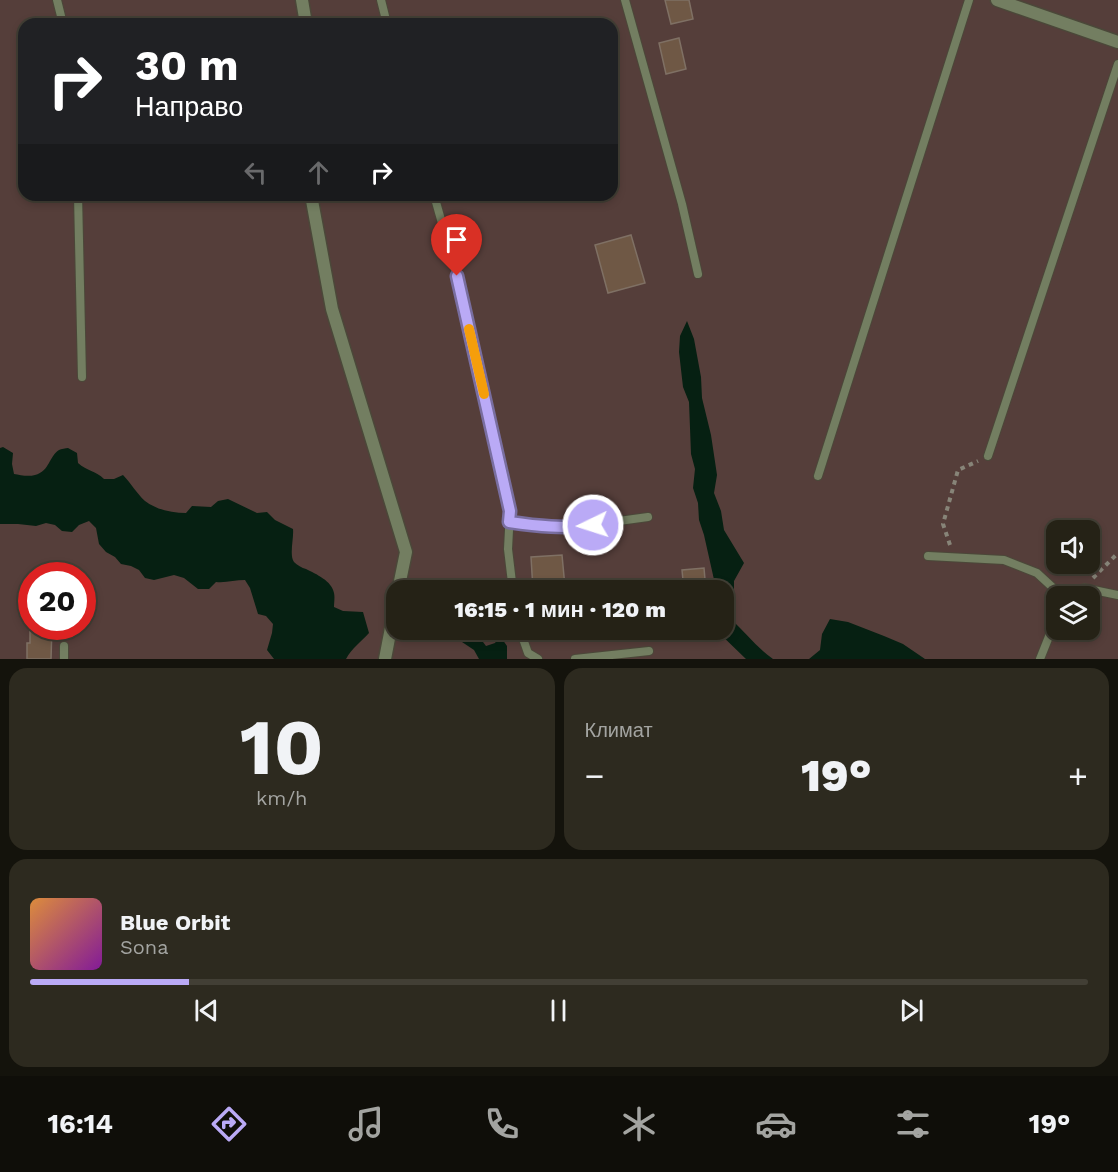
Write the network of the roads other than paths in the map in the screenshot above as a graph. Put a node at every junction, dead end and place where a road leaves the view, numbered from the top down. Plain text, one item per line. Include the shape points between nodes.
1 (57, 0) edge
2 (302, 0) edge
3 (381, 0) edge
4 (625, 0) edge
5 (969, 0) edge
6 (997, 0) edge
7 (62, 18) edge
8 (305, 18) edge
9 (386, 18) edge
10 (1118, 42) edge
11 (1118, 64) edge
12 (78, 201) edge
13 (311, 201) edge
14 (436, 201) edge
15 (698, 274) dead end
16 (82, 377) dead end
17 (988, 456) road end
18 (818, 476) dead end
19 (648, 517) dead end
20 (509, 522) junction
21 (928, 556) dead end
22 (400, 580) edge
23 (512, 580) edge
24 (1052, 586) edge
25 (1100, 591) edge
26 (1118, 595) edge
27 (389, 640) edge
28 (523, 640) edge
29 (1048, 640) edge
30 (64, 646) dead end
31 (649, 651) dead end
32 (64, 659) edge
33 (385, 659) edge
34 (538, 659) edge
35 (575, 659) edge
36 (1040, 659) edge

1 - 7 lane
2 - 8 street
3 - 9 lane
4 - 15 lane
5 - 18 lane
6 - 10 street
11 - 17 lane
12 - 16 lane
13 - 22 street via 332,309 406,552
14 - 20 lane via 457,276 510,511
19 - 20 lane via 575,527
20 - 23 lane
21 - 24 lane via 1004,560 1037,573
25 - 26 lane
27 - 33 street
28 - 34 lane via 528,654
29 - 36 lane
30 - 32 lane
31 - 35 lane

